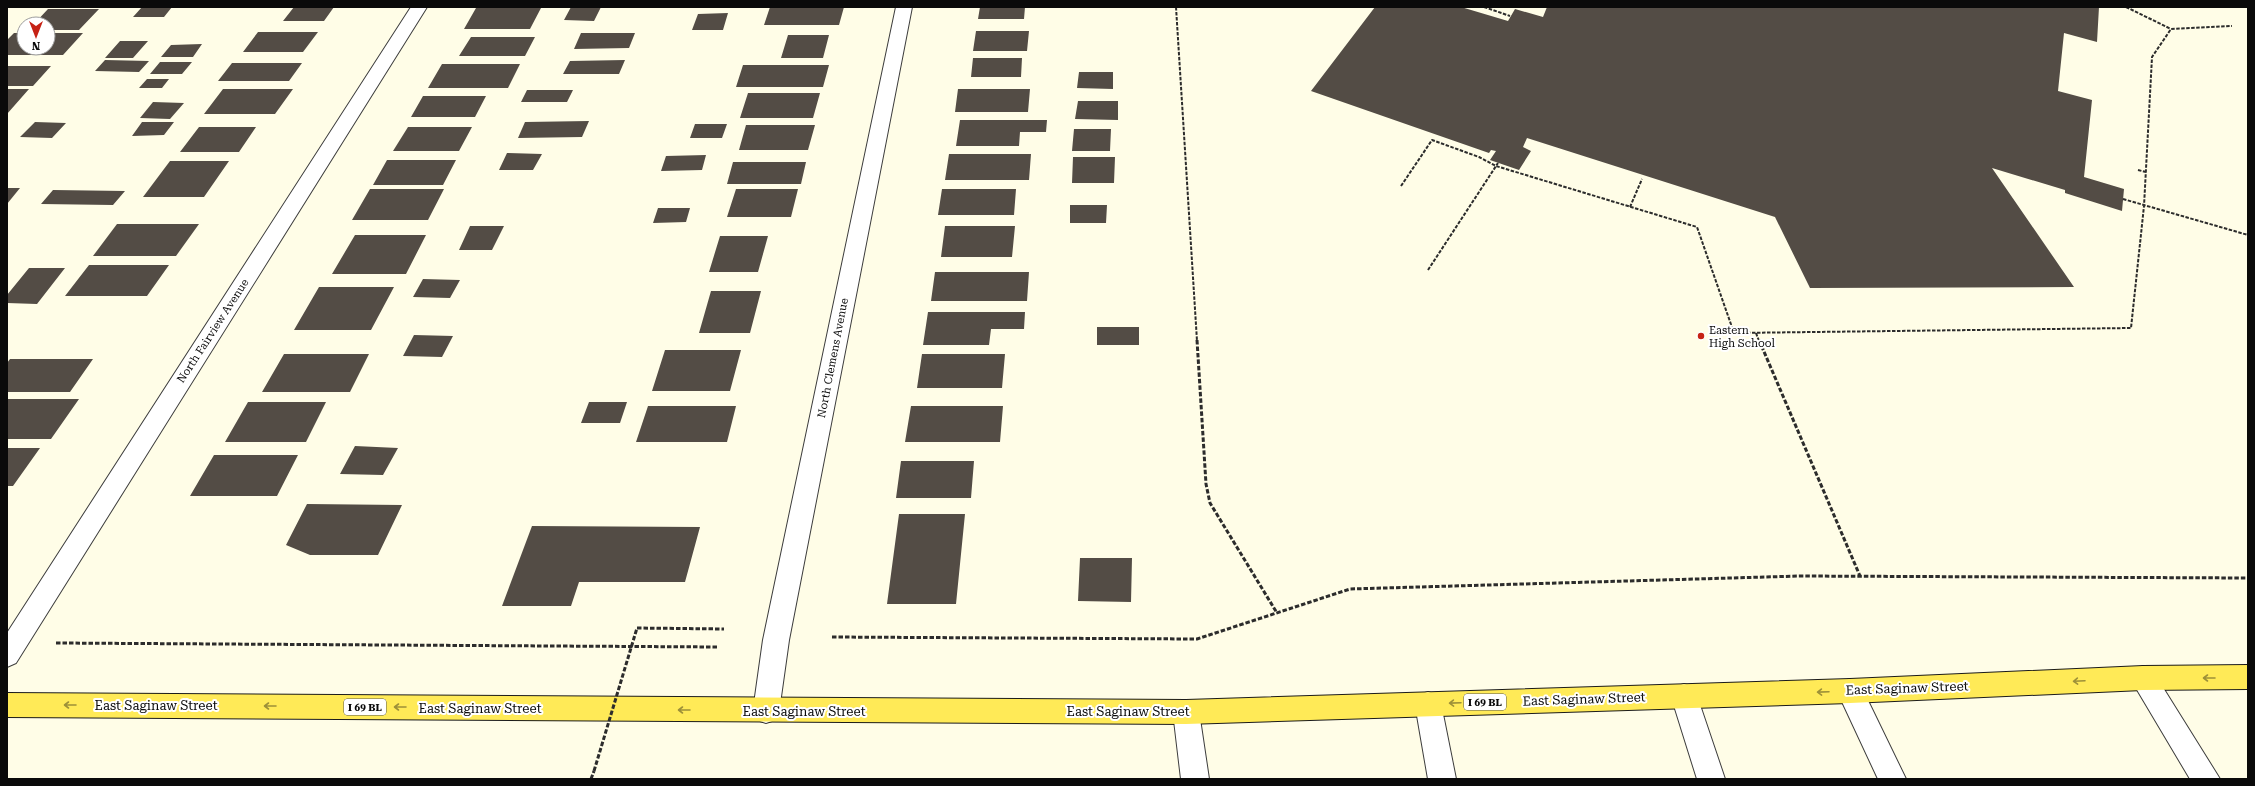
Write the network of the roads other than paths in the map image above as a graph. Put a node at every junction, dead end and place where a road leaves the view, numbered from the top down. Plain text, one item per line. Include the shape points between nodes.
1 (419, 7) edge
2 (904, 7) edge
3 (12, 647) edge
4 (2143, 678) junction
5 (2248, 678) edge
6 (1850, 691) junction
7 (1684, 696) junction
8 (1428, 704) junction
9 (7, 705) edge
10 (766, 711) junction
11 (1186, 712) junction
12 (1195, 779) edge
13 (1442, 779) edge
14 (1711, 779) edge
15 (1892, 779) edge
16 (2206, 779) edge

1 - 3 street, North Fairview Avenue
2 - 10 street, North Clemens Avenue via 776,640
5 -> 4 main road, East Saginaw Street / I 69 BL
4 -> 6 main road, East Saginaw Street / I 69 BL
4 - 16 street
6 -> 7 main road, East Saginaw Street / I 69 BL
6 - 15 street
7 -> 8 main road, East Saginaw Street / I 69 BL
7 - 14 street
8 - 11 main road, East Saginaw Street / I 69 BL
8 - 13 street
10 -> 9 main road, East Saginaw Street / I 69 BL
10 - 11 main road, East Saginaw Street / I 69 BL
11 - 12 street

